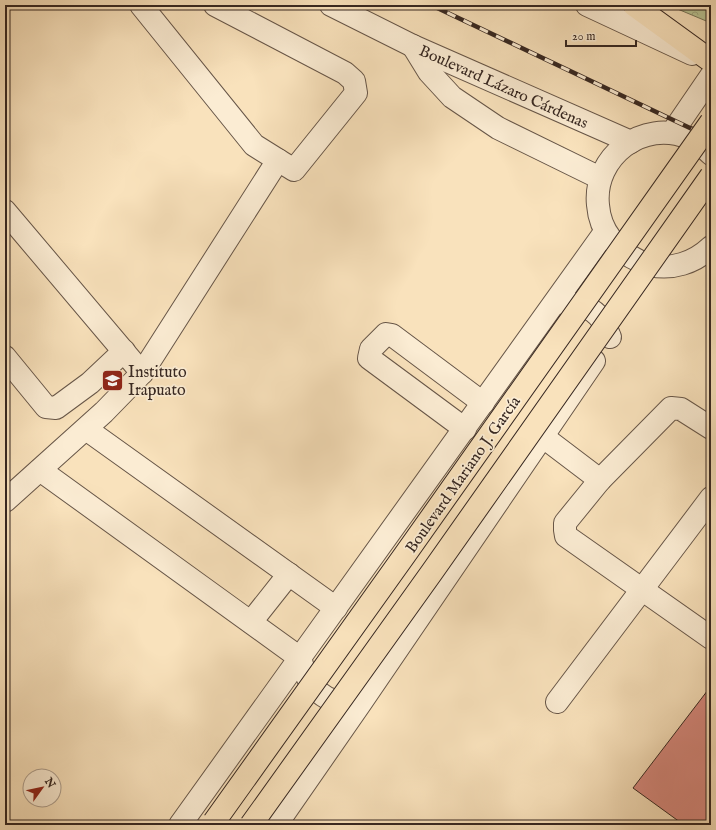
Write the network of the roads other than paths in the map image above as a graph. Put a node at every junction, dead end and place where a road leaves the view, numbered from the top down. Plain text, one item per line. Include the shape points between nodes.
1 (141, 5) edge
2 (215, 5) edge
3 (331, 5) edge
4 (587, 5) edge
5 (634, 5) edge
6 (413, 46) junction
7 (711, 62) edge
8 (711, 76) edge
9 (711, 122) edge
10 (672, 133) junction
11 (631, 142) junction
12 (711, 154) edge
13 (278, 160) junction
14 (711, 176) edge
15 (600, 178) junction
16 (5, 211) edge
17 (605, 232) junction
18 (711, 247) edge
19 (658, 267) junction
20 (555, 302) junction
21 (610, 337) junction
22 (124, 351) junction
23 (5, 357) edge
24 (142, 373) junction
25 (90, 383) junction
26 (483, 403) junction
27 (109, 406) junction
28 (465, 428) junction
29 (711, 428) edge
30 (86, 429) junction
31 (542, 436) junction
32 (40, 470) junction
33 (600, 480) junction
34 (711, 498) edge
35 (5, 501) edge
36 (289, 574) junction
37 (642, 590) junction
38 (336, 608) junction
39 (251, 622) junction
40 (711, 638) edge
41 (300, 658) junction
42 (557, 702) dead end
43 (360, 704) junction
44 (213, 823) edge
45 (180, 825) edge
46 (251, 825) edge
47 (276, 825) edge

1 - 13 street via 254,145
2 - 13 street via 345,73 354,81 356,93 294,170
3 - 6 street
4 - 7 street
5 - 7 main road
6 - 11 street, Boulevard Lázaro Cárdenas
6 - 15 street, Boulevard Lázaro Cárdenas via 429,72 452,97 498,128
8 - 10 street
9 - 44 main road, Boulevard Mariano J. García, bridge
10 - 11 street via 643,136
10 - 12 street via 703,146
11 - 15 street via 618,151
13 - 24 street
14 - 46 main road, Boulevard Mariano J. García, bridge
15 - 17 street via 597,196 599,215
16 - 22 street
17 - 19 street via 619,249 637,261
17 - 20 street
18 - 19 street via 690,262
19 - 21 street
20 - 21 street via 586,307 601,319
20 - 26 street
21 - 31 street
22 - 24 street
22 - 25 street
23 - 25 street via 46,407 56,408
24 - 27 street
25 - 27 street
26 - 28 street
26 - 28 street via 392,335 386,334 371,349 369,358
27 - 30 street
28 - 38 street
29 - 33 street via 681,409 671,408
30 - 32 street
30 - 36 street
31 - 33 street
31 - 43 street
32 - 35 street
32 - 39 street
33 - 37 street via 565,523 566,536
34 - 37 street
36 - 38 street
36 - 39 street
37 - 40 street
37 - 42 street
38 - 41 street
39 - 41 street
41 - 43 street via 310,684 320,694 332,701
41 - 45 street
43 - 47 street

